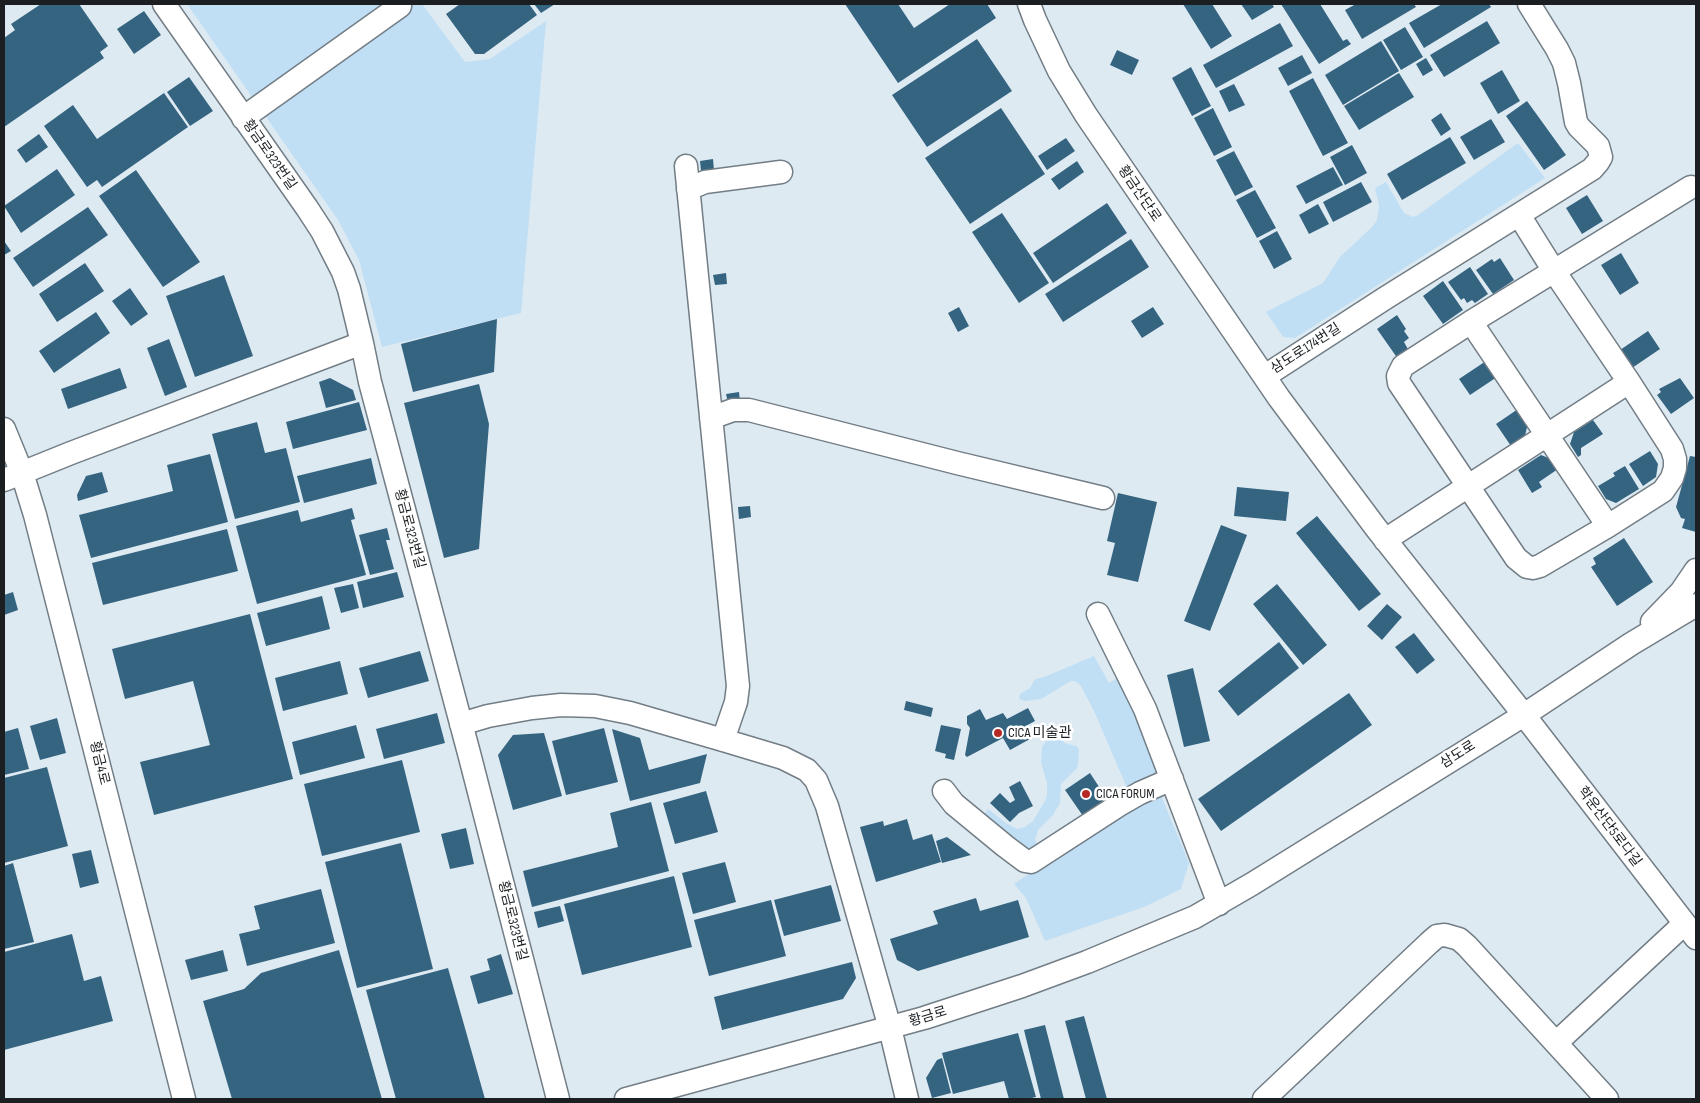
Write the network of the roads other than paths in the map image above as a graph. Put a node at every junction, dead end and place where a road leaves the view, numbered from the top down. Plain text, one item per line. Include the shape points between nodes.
1 (164, 4) edge
2 (1029, 4) edge
3 (1528, 4) edge
4 (400, 6) dead end
5 (243, 118) junction
6 (686, 166) dead end
7 (781, 172) dead end
8 (1690, 187) dead end
9 (688, 189) junction
10 (1519, 215) junction
11 (1554, 271) junction
12 (1471, 322) junction
13 (362, 343) junction
14 (1265, 376) junction
15 (1629, 382) junction
16 (711, 418) junction
17 (4, 429) edge
18 (1547, 436) junction
19 (13, 477) edge
20 (1469, 485) junction
21 (1104, 498) dead end
22 (1608, 526) junction
23 (1385, 540) junction
24 (1696, 570) edge
25 (1696, 605) edge
26 (1098, 614) dead end
27 (1631, 644) junction
28 (1524, 715) junction
29 (461, 724) junction
30 (723, 740) junction
31 (1172, 779) junction
32 (944, 791) dead end
33 (1219, 904) junction
34 (1690, 931) edge
35 (890, 1028) junction
36 (1556, 1043) junction
37 (184, 1099) edge
38 (558, 1099) edge
39 (626, 1099) edge
40 (907, 1099) edge
41 (1264, 1099) edge
42 (1607, 1099) edge

1 - 5 street, 황금로323번길
2 - 14 street, 황금산단로 via 1059,71 1086,115
3 - 10 street, 삼도로174번길 via 1564,63 1576,122 1594,141 1601,157 1592,169
4 - 5 street
5 - 13 street, 황금로323번길 via 336,255 349,289
6 - 9 street
7 - 9 street via 705,182
8 - 11 street
9 - 16 street
10 - 11 street
10 - 14 street, 삼도로174번길
11 - 12 street
11 - 15 street
12 - 18 street
12 - 20 street via 1403,366 1398,376 1399,383
13 - 19 street
13 - 29 street, 황금로323번길
14 - 23 street, 삼도로174번길
15 - 18 street
15 - 22 street via 1672,449 1675,468 1663,491
16 - 21 street via 733,410 748,410
16 - 30 street via 738,686
17 - 19 street, 황금4로
18 - 20 street
18 - 22 street
19 - 37 street, 황금4로 via 35,515
20 - 22 street via 1516,558 1527,567 1545,564
20 - 23 street
23 - 28 street, 삼도로174번길
24 - 27 street via 1681,592
25 - 27 street, 삼도로
26 - 31 street via 1135,687
27 - 28 street, 삼도로
28 - 33 street, 삼도로
28 - 34 street, 학운산단5로다길
29 - 30 street via 532,708 595,706
29 - 38 street, 황금로323번길
30 - 35 street via 796,764 816,780 827,806
31 - 32 street via 1140,793 1031,862 1024,861 1005,846 954,804
31 - 33 street
33 - 35 street, 황금로 via 1087,962
34 - 36 street
35 - 39 street, 황금로
35 - 40 street
36 - 41 street via 1467,946 1459,939 1437,936
36 - 42 street

